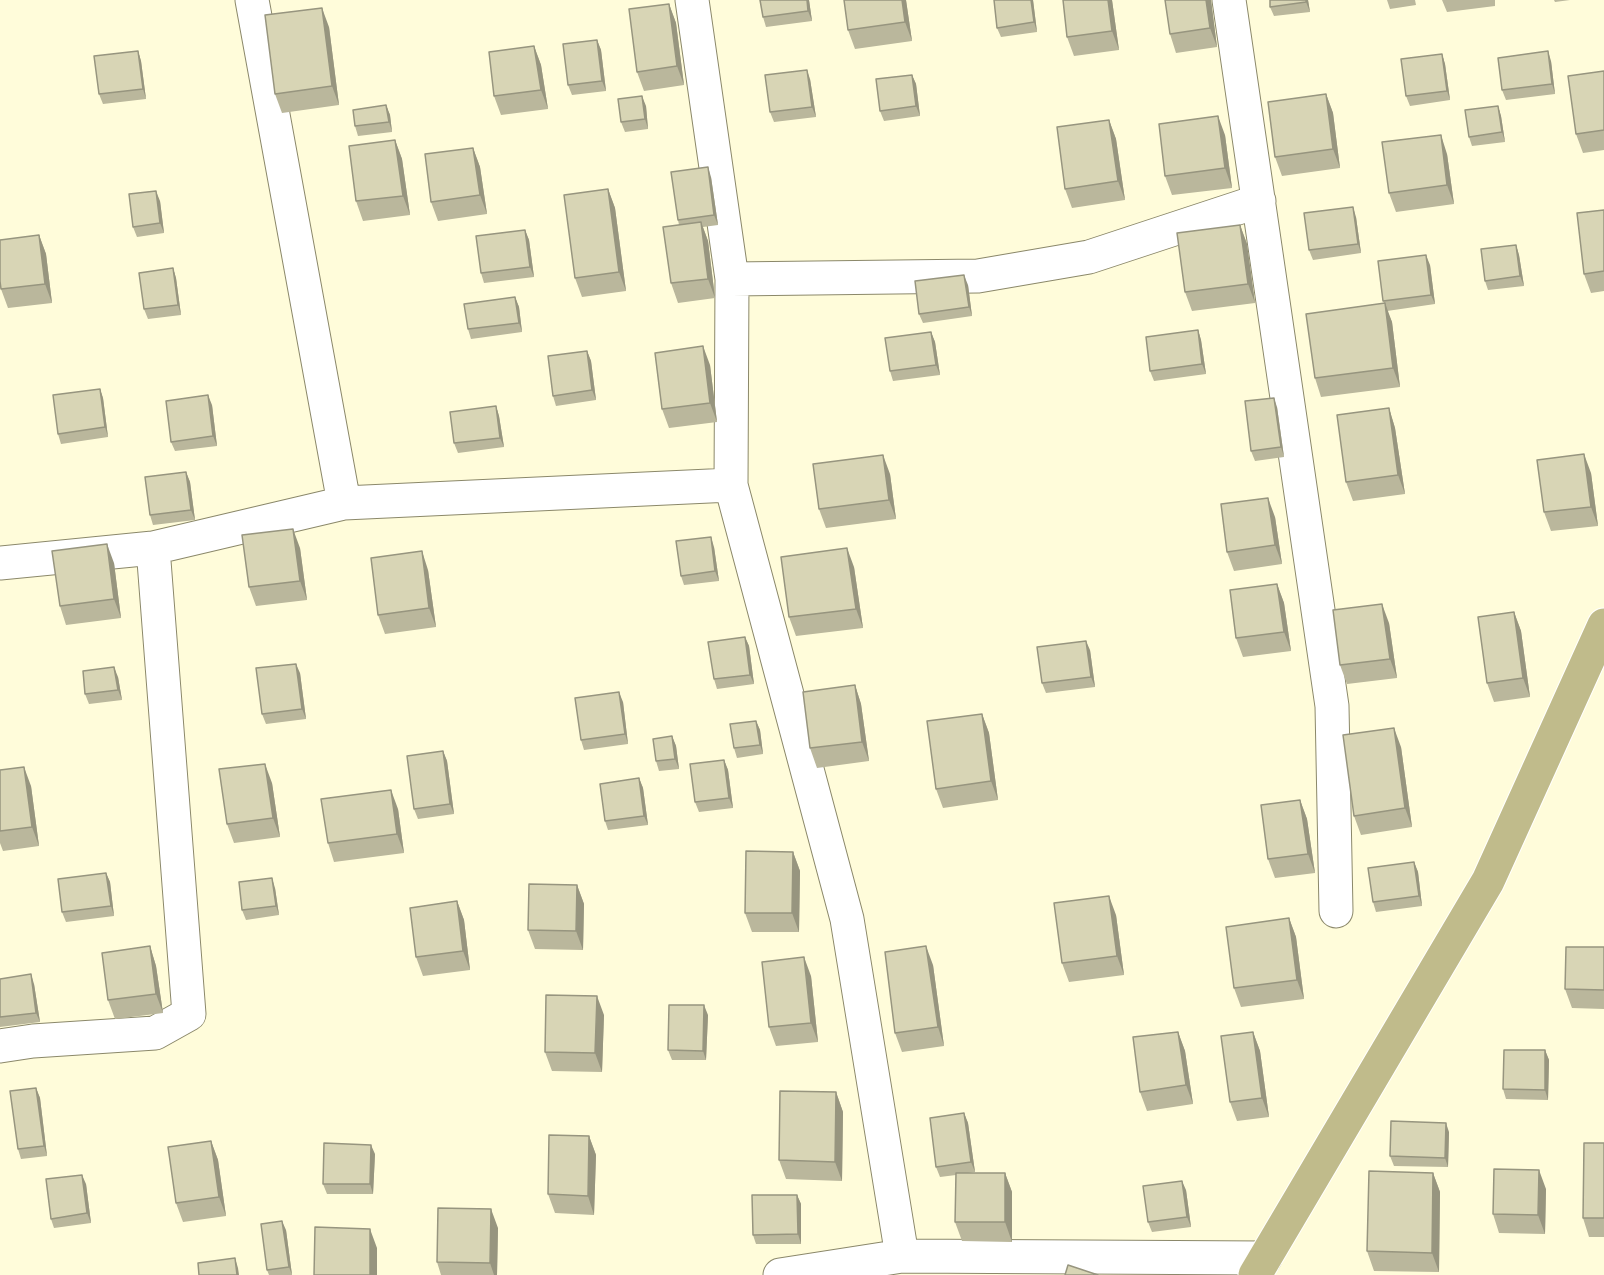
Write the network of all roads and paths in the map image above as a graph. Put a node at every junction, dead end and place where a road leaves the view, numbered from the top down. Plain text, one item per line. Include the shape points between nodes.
1 (252, 0) edge
2 (692, 0) edge
3 (1229, 0) edge
4 (1259, 201) junction
5 (732, 279) junction
6 (731, 485) junction
7 (344, 503) junction
8 (153, 548) junction
9 (0, 563) edge
10 (1604, 625) edge
11 (1336, 911) dead end
12 (0, 1046) edge
13 (902, 1256) junction
14 (1260, 1267) edge
15 (780, 1275) edge

1 - 7 street
2 - 5 street
3 - 4 street
4 - 5 street via 1089,257 978,276
4 - 11 street via 1332,706
5 - 6 street
6 - 7 street
6 - 13 street via 847,919
7 - 8 street
8 - 9 street
8 - 12 street via 189,1014 155,1033
10 - 14 main road via 1488,881
13 - 14 street
13 - 15 street

